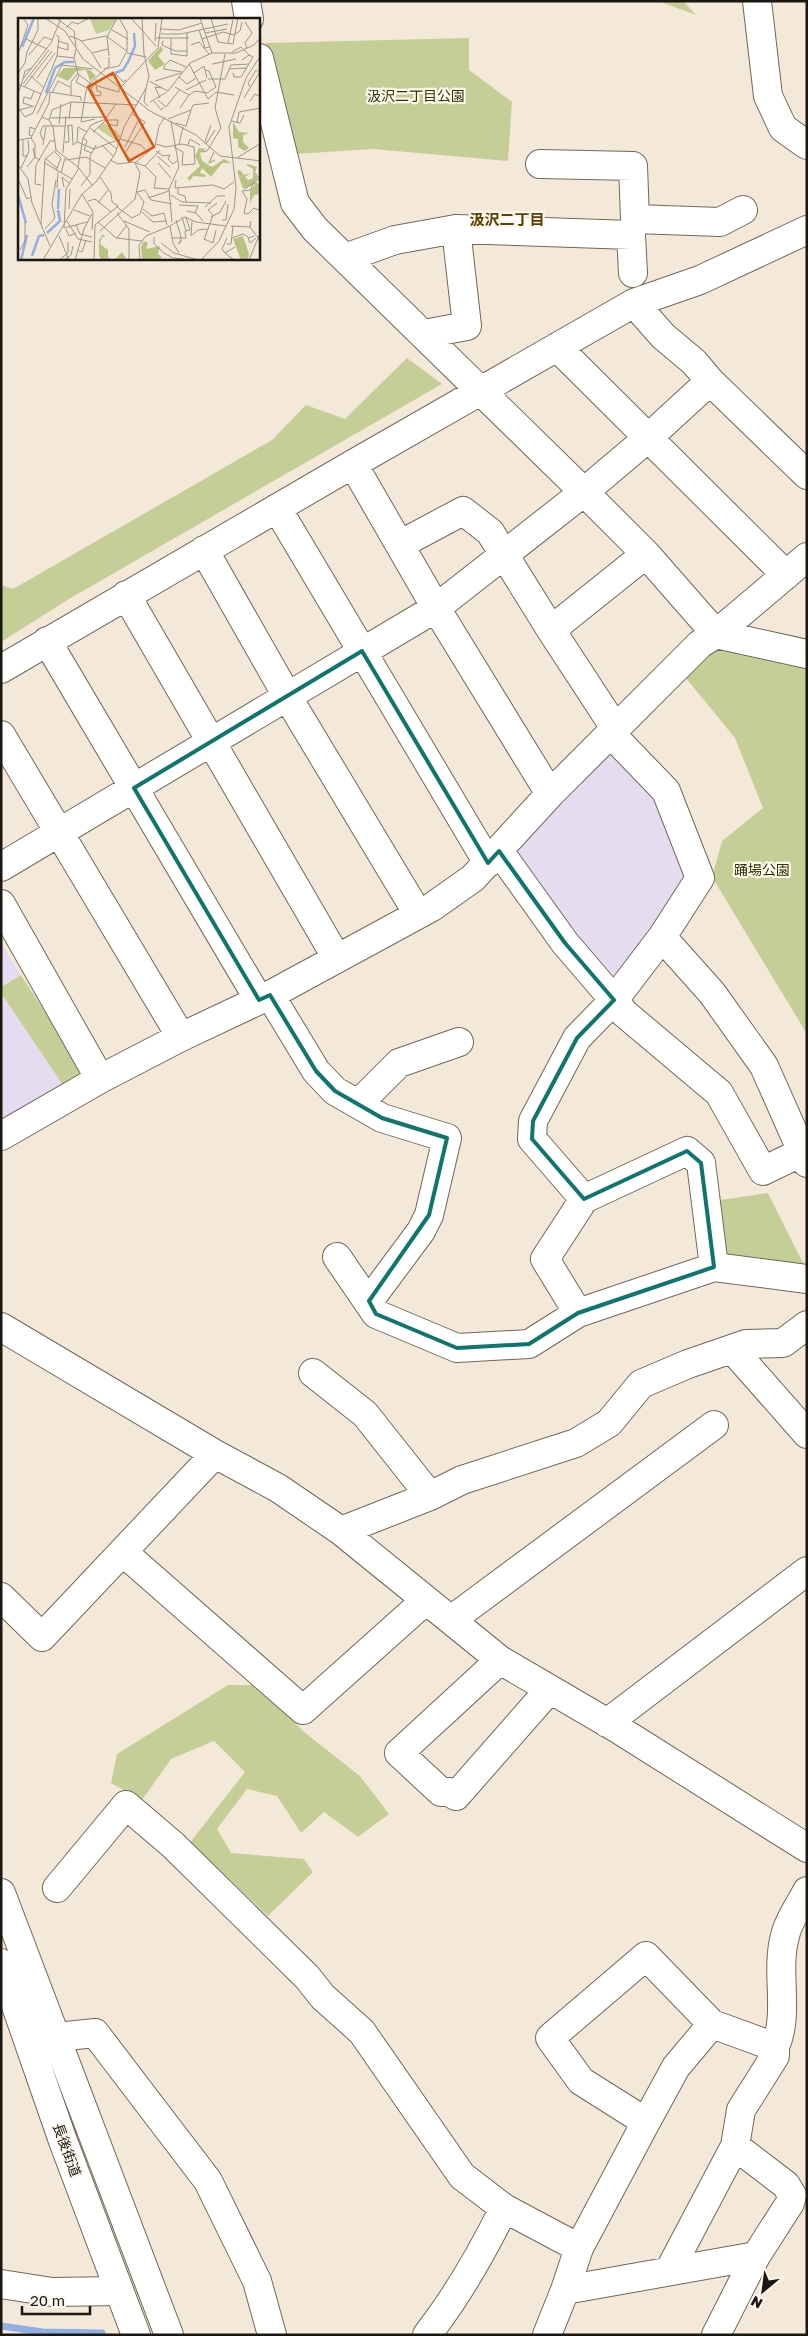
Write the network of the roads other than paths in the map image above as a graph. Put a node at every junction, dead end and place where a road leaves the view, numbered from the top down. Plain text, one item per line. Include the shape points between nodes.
1 (246, 1) edge
2 (757, 1) edge
3 (249, 18) edge
4 (260, 62) edge
5 (807, 145) edge
6 (540, 164) dead end
7 (743, 210) dead end
8 (633, 227) junction
9 (456, 229) junction
10 (807, 230) edge
11 (345, 258) junction
12 (633, 273) dead end
13 (634, 303) junction
14 (424, 334) junction
15 (558, 347) junction
16 (710, 381) junction
17 (481, 390) junction
18 (648, 438) junction
19 (353, 464) junction
20 (807, 475) edge
21 (584, 492) junction
22 (277, 508) junction
23 (401, 544) junction
24 (204, 550) junction
25 (504, 553) junction
26 (646, 554) junction
27 (807, 558) edge
28 (786, 575) junction
29 (126, 595) junction
30 (436, 608) junction
31 (551, 630) junction
32 (716, 634) junction
33 (47, 642) junction
34 (362, 651) junction
35 (807, 654) edge
36 (1, 669) edge
37 (288, 696) junction
38 (613, 731) junction
39 (1, 735) edge
40 (211, 742) junction
41 (134, 788) junction
42 (550, 794) junction
43 (59, 832) junction
44 (494, 857) junction
45 (1, 868) edge
46 (1, 904) edge
47 (418, 914) junction
48 (662, 937) junction
49 (336, 958) junction
50 (264, 997) junction
51 (614, 1000) junction
52 (181, 1037) junction
53 (459, 1042) dead end
54 (100, 1079) junction
55 (359, 1103) junction
56 (1, 1136) edge
57 (804, 1158) edge
58 (584, 1199) junction
59 (337, 1257) dead end
60 (714, 1267) junction
61 (807, 1279) edge
62 (369, 1301) junction
63 (578, 1314) junction
64 (807, 1325) edge
65 (1, 1327) edge
66 (733, 1350) junction
67 (313, 1373) dead end
68 (714, 1425) dead end
69 (807, 1434) edge
70 (215, 1454) junction
71 (430, 1496) junction
72 (341, 1530) junction
73 (124, 1553) junction
74 (807, 1571) edge
75 (1, 1597) edge
76 (426, 1600) junction
77 (451, 1620) junction
78 (500, 1660) junction
79 (549, 1690) junction
80 (607, 1723) junction
81 (807, 1848) edge
82 (57, 1888) dead end
83 (807, 1891) edge
84 (2, 1897) edge
85 (1, 1963) edge
86 (712, 2024) junction
87 (57, 2037) junction
88 (775, 2047) junction
89 (646, 2122) junction
90 (735, 2146) junction
91 (504, 2208) junction
92 (579, 2248) junction
93 (756, 2256) junction
94 (669, 2271) junction
95 (1, 2284) edge
96 (565, 2290) junction
97 (120, 2291) junction
98 (136, 2335) edge
99 (169, 2335) edge
100 (272, 2335) edge
101 (427, 2335) edge
102 (547, 2335) edge
103 (716, 2335) edge

1 - 3 street
2 - 5 street via 768,96 783,128
4 - 11 street via 295,203 315,229
6 - 8 street via 633,166
7 - 8 street via 720,222
8 - 9 street
8 - 12 street
9 - 11 street via 395,240
9 - 14 street via 467,326
10 - 13 street via 700,280
11 - 14 street
13 - 15 street
13 - 16 street
14 - 17 street
15 - 17 street
15 - 18 street
16 - 18 street
16 - 20 street
17 - 19 street
17 - 21 street
18 - 21 street
18 - 28 street
19 - 22 street
19 - 23 street
21 - 25 street
21 - 26 street
22 - 24 street
22 - 34 street
23 - 25 street via 463,511 490,532
23 - 30 street
24 - 29 street
24 - 37 street
25 - 30 street
25 - 31 street
26 - 31 street
26 - 32 street
27 - 28 street
28 - 32 street
29 - 33 street
29 - 40 street
30 - 34 street
30 - 42 street
31 - 38 street
32 - 35 street
32 - 38 street via 700,644
33 - 36 street
33 - 41 street
34 - 37 street
34 - 44 street
37 - 40 street
37 - 47 street
38 - 42 street
38 - 48 street via 666,791 700,878
39 - 43 street
40 - 41 street
40 - 49 street
41 - 43 street
41 - 50 street
42 - 44 street
43 - 45 street
43 - 52 street
44 - 47 street via 473,878
44 - 51 street
46 - 54 street
47 - 49 street
48 - 51 street
48 - 57 street via 712,993 764,1066
49 - 50 street
50 - 52 street
50 - 55 street via 316,1070 335,1091
51 - 57 street via 624,1013 719,1093 763,1171
51 - 58 street via 577,1038 533,1122 532,1139
52 - 54 street
53 - 55 street via 399,1063
54 - 56 street
55 - 62 street via 382,1118 447,1138 429,1216
58 - 60 street via 687,1151 701,1163
58 - 63 street via 545,1259
59 - 62 street
60 - 61 street
60 - 63 street
62 - 63 street via 376,1314 457,1348 529,1344
64 - 66 street via 783,1342 746,1344
65 - 70 street
66 - 69 street
66 - 71 street via 641,1384 609,1423 576,1443 462,1480
67 - 71 street via 365,1414
68 - 77 street
70 - 72 street via 278,1488
70 - 73 street
71 - 72 street
72 - 76 street
73 - 75 street via 42,1637
73 - 76 street via 303,1710
74 - 80 street
76 - 77 street
77 - 78 street
78 - 79 street
78 - 79 street via 399,1753 441,1792 456,1796
79 - 80 street
80 - 81 street
82 - 91 street via 126,1805 173,1845 323,1997 362,2032 462,2176
83 - 88 street via 785,1936 779,2037
84 - 87 street
85 - 97 street, 長後街道
86 - 88 street
86 - 89 street via 676,2067
86 - 89 street via 646,1956 550,2038 581,2081
87 - 99 street
87 - 100 street via 95,2033 208,2181 257,2281
88 - 90 street via 776,2056 741,2110
89 - 92 street
90 - 93 street via 786,2185 792,2194 790,2203
90 - 94 street
91 - 92 street
91 - 101 street via 480,2257
92 - 96 street
93 - 94 street
93 - 103 street
94 - 96 street
95 - 97 street via 52,2292
96 - 102 street
97 - 98 street, 長後街道

